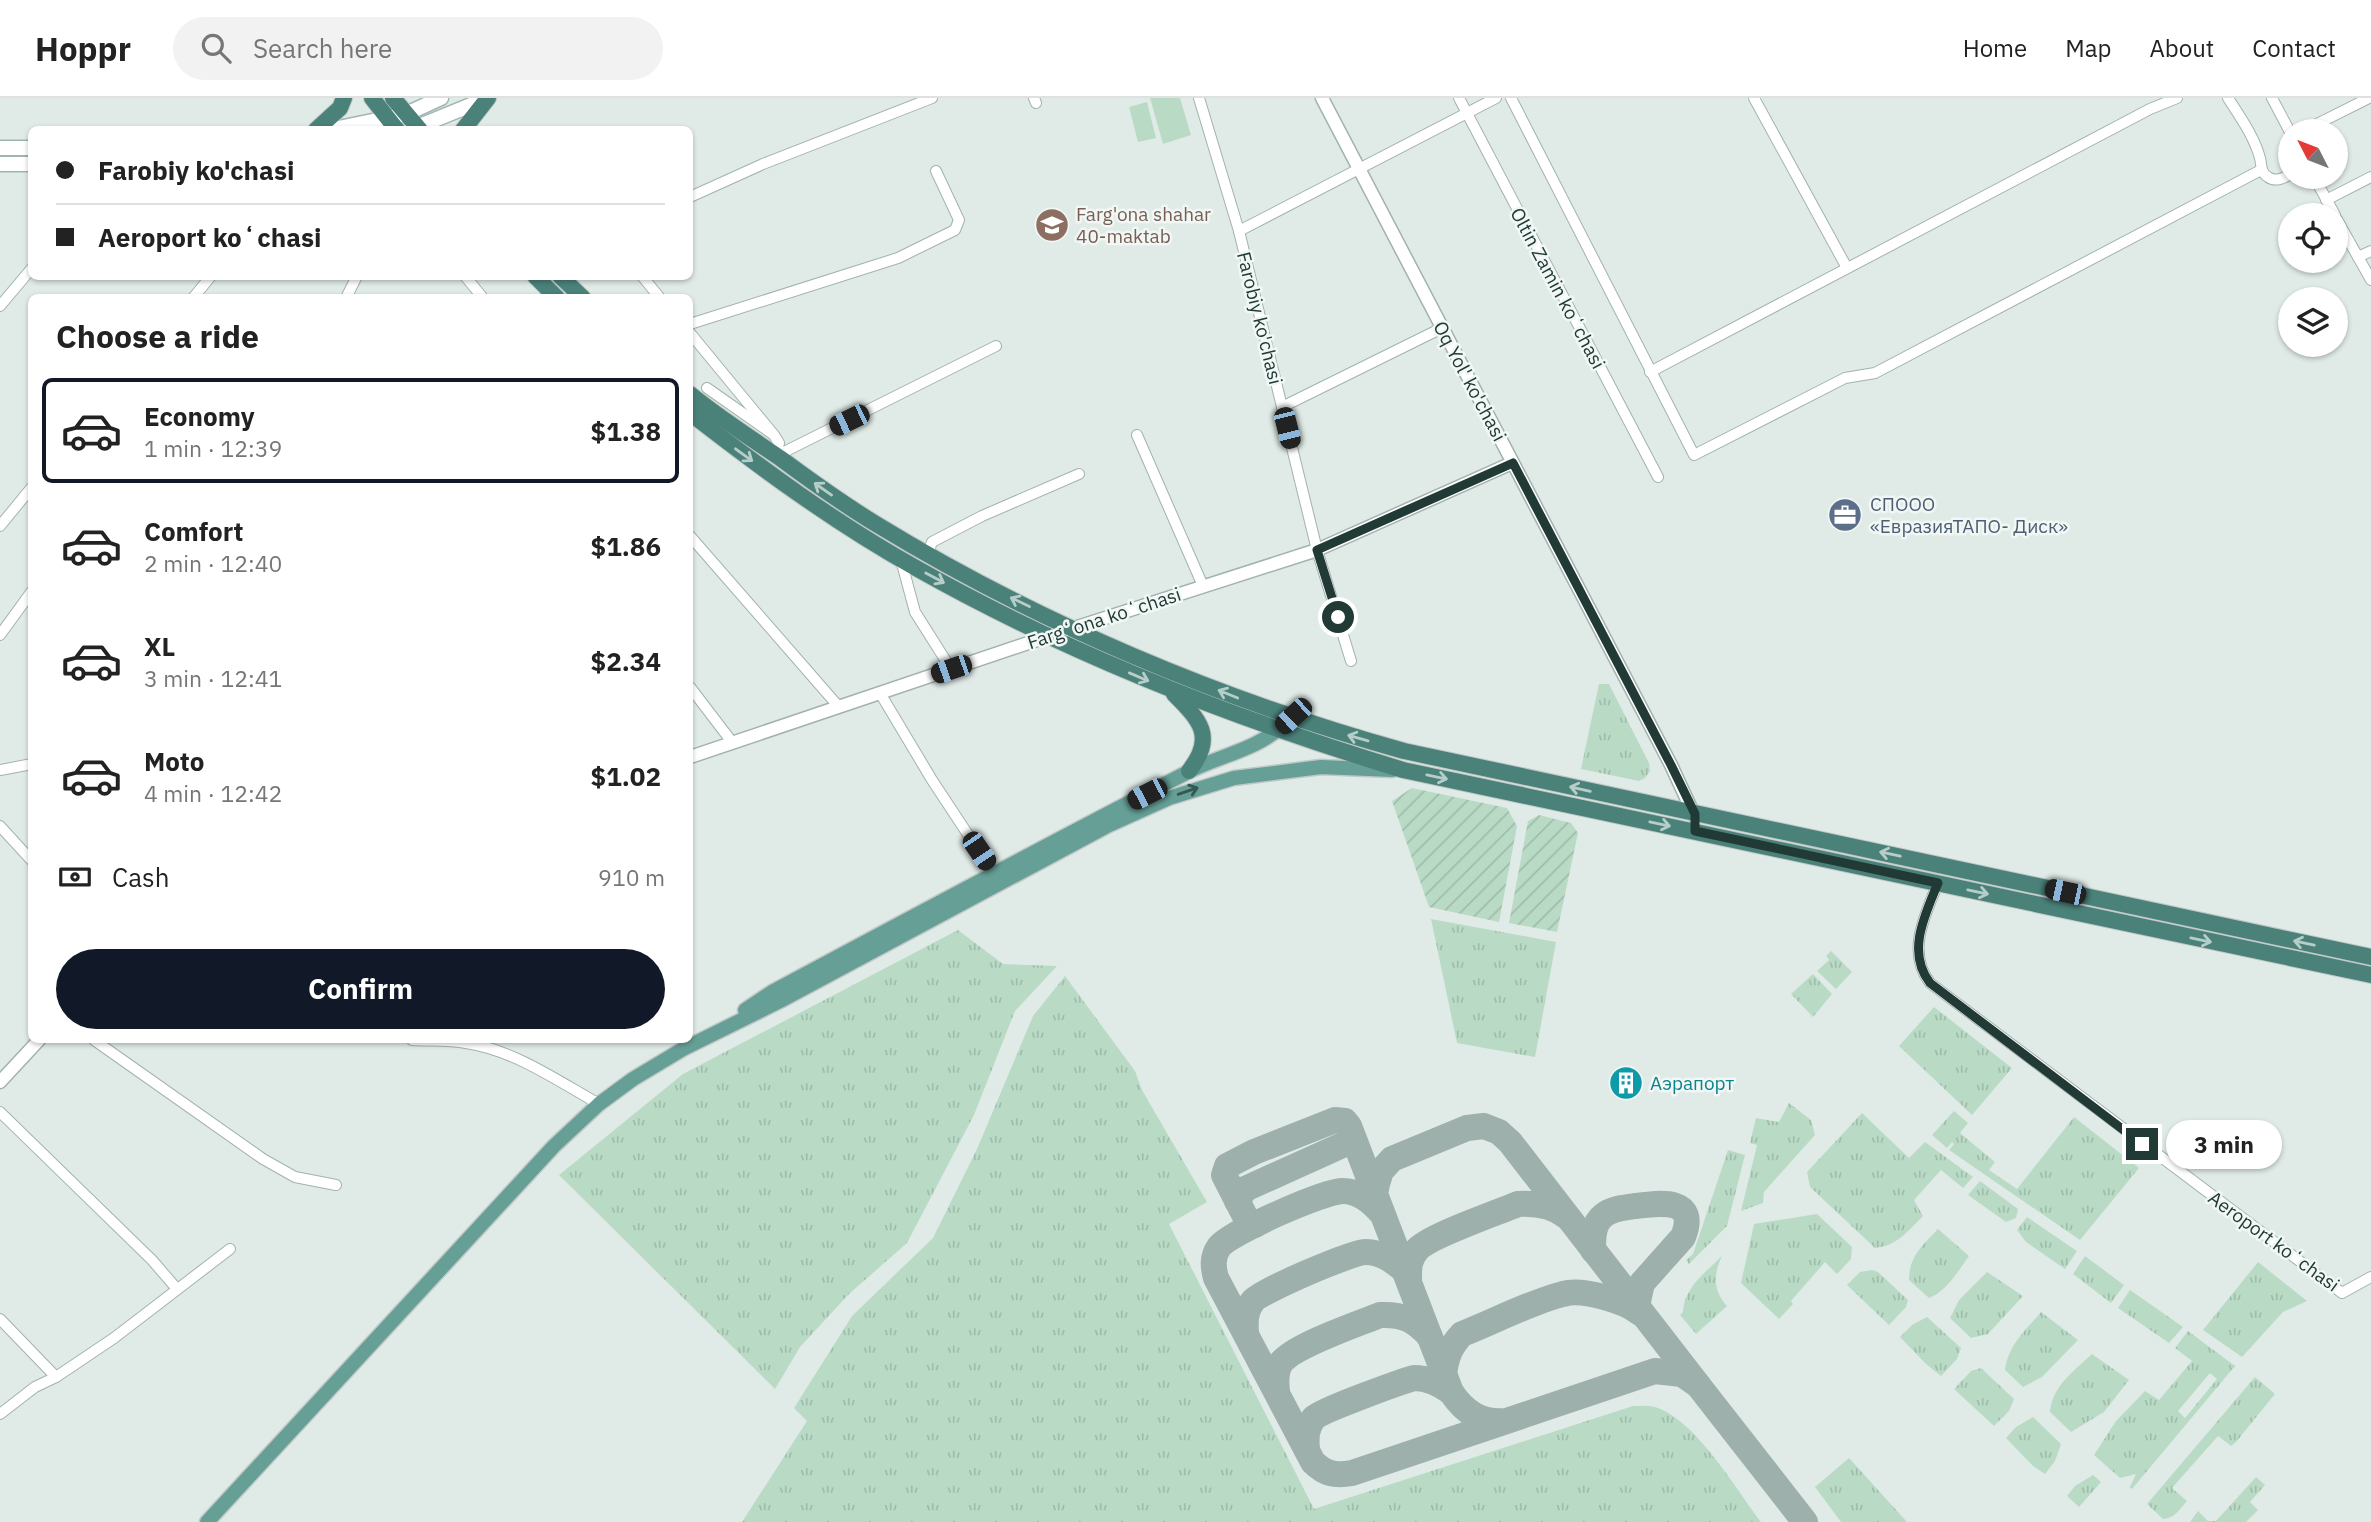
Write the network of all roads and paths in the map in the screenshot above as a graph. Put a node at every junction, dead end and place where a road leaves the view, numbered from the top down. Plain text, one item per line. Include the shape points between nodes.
1 (344, 98) edge
2 (372, 98) edge
3 (393, 98) edge
4 (441, 98) edge
5 (488, 98) edge
6 (932, 98) edge
7 (1199, 98) edge
8 (1322, 98) edge
9 (1459, 98) edge
10 (1496, 98) edge
11 (1511, 98) edge
12 (1754, 98) edge
13 (2145, 98) edge
14 (2177, 98) edge
15 (2228, 98) edge
16 (2272, 98) edge
17 (2370, 98) edge
18 (2150, 109) junction
19 (1467, 114) junction
20 (2283, 119) edge
21 (2327, 119) edge
22 (392, 124) edge
23 (413, 125) edge
24 (320, 126) edge
25 (371, 126) edge
26 (466, 126) edge
27 (0, 148) edge
28 (28, 148) edge
29 (0, 164) edge
30 (28, 164) edge
31 (1359, 170) junction
32 (2261, 170) junction
33 (936, 171) dead end
34 (2371, 177) edge
35 (2278, 179) edge
36 (2320, 189) edge
37 (693, 196) edge
38 (2326, 200) junction
39 (2328, 203) edge
40 (1239, 231) junction
41 (2348, 238) edge
42 (2371, 251) edge
43 (2358, 257) junction
44 (1847, 268) junction
45 (28, 273) edge
46 (208, 280) edge
47 (468, 280) edge
48 (539, 280) edge
49 (564, 280) edge
50 (645, 280) edge
51 (2371, 280) edge
52 (195, 294) edge
53 (480, 294) edge
54 (553, 294) edge
55 (579, 294) edge
56 (657, 294) edge
57 (0, 306) edge
58 (693, 323) edge
59 (1442, 328) junction
60 (693, 336) edge
61 (996, 346) dead end
62 (1650, 372) junction
63 (707, 387) dead end
64 (693, 396) edge
65 (1282, 407) junction
66 (693, 415) edge
67 (774, 435) junction
68 (1137, 435) dead end
69 (776, 456) junction
70 (1513, 463) junction
71 (1079, 474) dead end
72 (1658, 477) dead end
73 (28, 492) edge
74 (0, 526) edge
75 (693, 539) edge
76 (1317, 550) junction
77 (928, 553) junction
78 (901, 559) junction
79 (1203, 586) junction
80 (28, 596) edge
81 (1074, 629) junction
82 (0, 635) edge
83 (1046, 637) junction
84 (1351, 661) dead end
85 (951, 669) junction
86 (1170, 690) junction
87 (693, 691) edge
88 (880, 693) junction
89 (839, 707) junction
90 (1293, 716) junction
91 (1278, 730) junction
92 (732, 742) junction
93 (693, 756) edge
94 (28, 765) edge
95 (0, 770) edge
96 (1404, 770) junction
97 (1189, 771) junction
98 (1695, 814) junction
99 (0, 826) edge
100 (1695, 831) junction
101 (28, 857) edge
102 (994, 874) junction
103 (1938, 883) junction
104 (2371, 957) edge
105 (2371, 975) edge
106 (693, 1040) edge
107 (693, 1041) edge
108 (36, 1043) edge
109 (98, 1043) edge
110 (466, 1043) edge
111 (688, 1043) edge
112 (0, 1082) edge
113 (598, 1104) junction
114 (0, 1112) edge
115 (336, 1185) dead end
116 (230, 1249) dead end
117 (2371, 1277) edge
118 (177, 1289) junction
119 (0, 1320) edge
120 (56, 1377) junction
121 (0, 1414) edge
122 (207, 1522) edge

1 - 24 highway
2 - 22 highway
3 - 23 highway
4 - 23 main road
5 - 23 main road
5 - 26 highway
6 - 37 street
7 - 40 street, Farobiy ko'chasi
8 - 31 street, Oq Yol' ko'chasi
9 - 19 street, Oltin Zamin koʻchasi
10 - 19 street
11 - 62 street
12 - 44 street
13 - 18 street
14 - 18 street
15 - 32 street via 2250,134
16 - 20 street
17 - 21 street
18 - 44 street
19 - 31 street
19 - 72 street, Oltin Zamin koʻchasi
22 - 23 main road
22 - 25 main road
27 - 28 main road
29 - 30 main road
31 - 40 street
31 - 59 street, Oq Yol' ko'chasi
32 - 35 street via 2266,177
32 - 62 street via 1875,373 1845,377 1694,455
33 - 58 street via 960,220 955,230 898,258
34 - 38 street
36 - 38 street
38 - 39 street
40 - 65 street, Farobiy ko'chasi
41 - 43 street
42 - 43 street
43 - 51 street
44 - 62 street
45 - 57 street
46 - 52 street
47 - 53 street
48 - 54 highway
49 - 55 highway
50 - 56 street
59 - 65 street
59 - 70 street, Oq Yol' ko'chasi
60 - 67 street
61 - 69 street
63 - 67 street
64 - 69 highway
65 - 76 street, Farobiy ko'chasi
66 -> 78 highway via 766,471
67 - 69 street via 779,443
68 - 79 street
77 -> 69 highway via 876,524
70 - 76 street, Fargʻona koʻchasi
70 - 98 street, Oq Yol' ko'chasi
71 - 77 street via 932,542
73 - 74 street
75 - 89 street
76 - 79 street, Fargʻona koʻchasi
76 - 84 street, Farobiy ko'chasi
81 -> 77 highway
78 -> 83 highway
78 - 85 street via 915,612
79 - 81 street, Fargʻona koʻchasi
80 - 82 street
81 - 83 street, Fargʻona koʻchasi
90 -> 81 highway via 1216,690
83 - 85 street, Fargʻona koʻchasi
83 -> 86 highway
85 - 88 street, Fargʻona koʻchasi
86 - 91 highway
86 - 97 highway via 1202,728 1198,759
87 - 92 street
88 - 89 street, Fargʻona koʻchasi
88 - 102 street
89 - 92 street, Fargʻona koʻchasi
90 - 91 main road
98 -> 90 highway via 1404,751
91 - 96 highway
91 - 97 main road
92 - 93 street, Fargʻona koʻchasi
94 - 95 street
96 -> 100 highway
107 -> 96 main road via 780,1001 1168,798 1234,778 1321,767
97 - 102 main road
98 - 100 street
104 -> 98 highway
99 - 101 street
100 - 103 highway
102 - 106 main road via 772,992
103 -> 105 highway
103 - 117 street, Aeroport koʻchasi via 1918,943 1918,961 1930,983 2342,1293
108 - 112 street
109 - 115 street via 263,1159 295,1177
110 - 113 street via 541,1072
111 - 113 main road
113 - 122 main road
114 - 118 street
116 - 118 street
118 - 120 street
119 - 120 street
120 - 121 street

